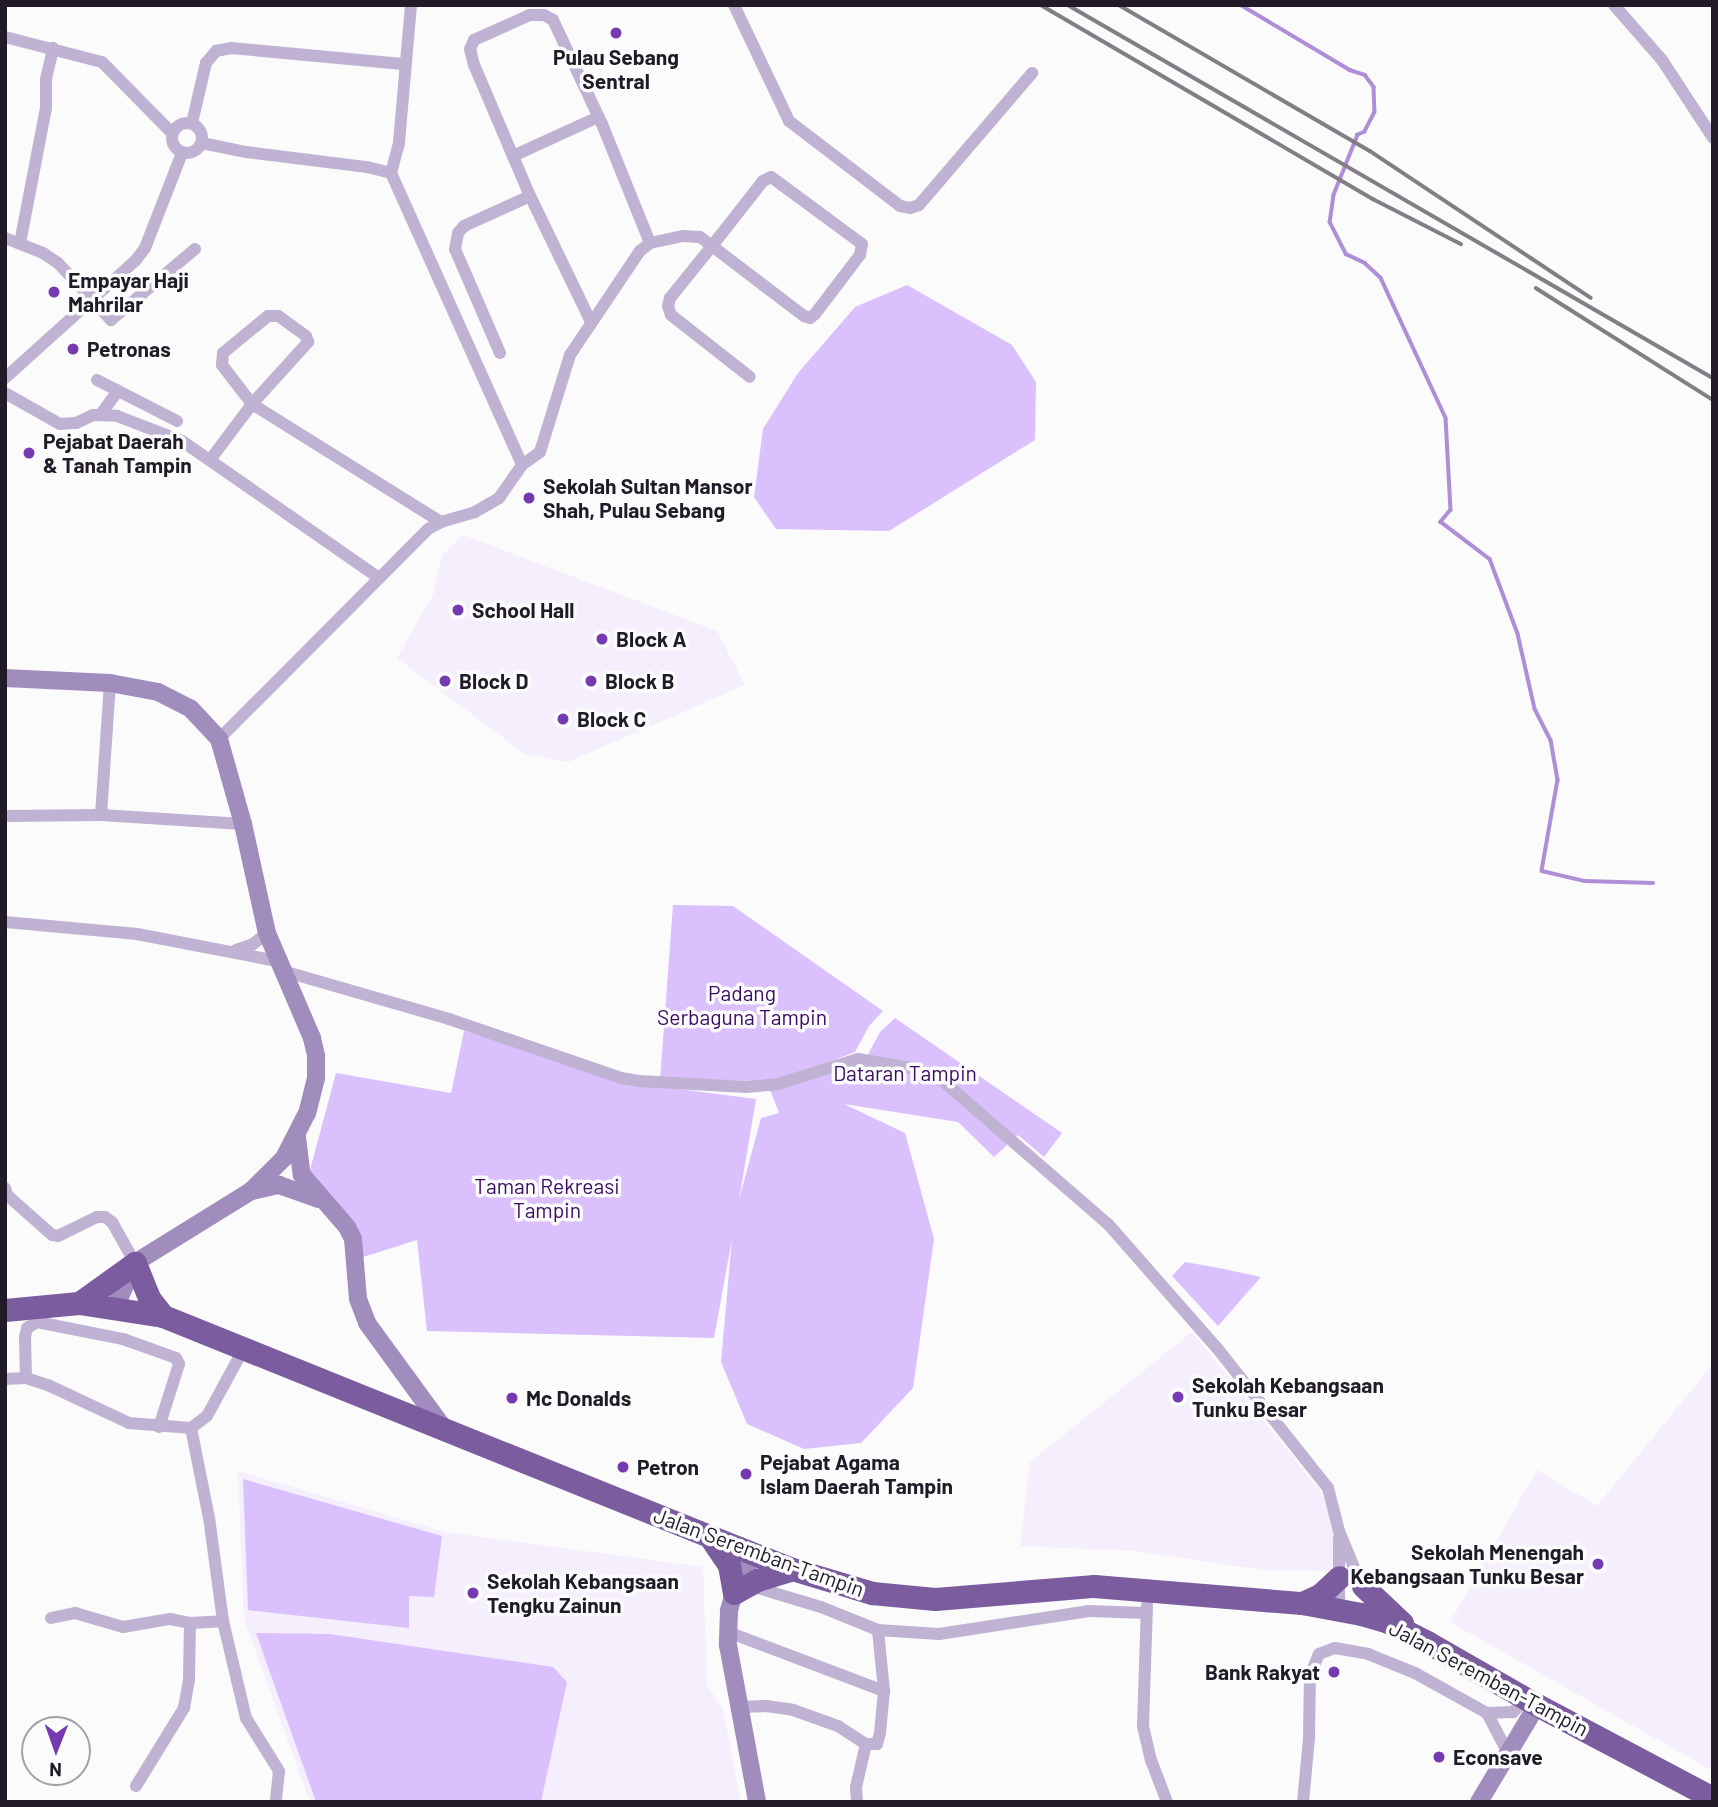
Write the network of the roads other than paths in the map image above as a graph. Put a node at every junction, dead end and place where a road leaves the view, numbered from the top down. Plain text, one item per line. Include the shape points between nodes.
1 (411, 5) edge
2 (734, 5) edge
3 (1614, 5) edge
4 (5, 37) edge
5 (53, 48) junction
6 (405, 64) junction
7 (1032, 73) dead end
8 (598, 117) junction
9 (192, 124) junction
10 (173, 132) junction
11 (1713, 138) edge
12 (202, 143) junction
13 (182, 152) junction
14 (513, 156) junction
15 (391, 173) junction
16 (530, 196) junction
17 (5, 238) edge
18 (20, 243) junction
19 (650, 243) junction
20 (712, 246) junction
21 (195, 249) dead end
22 (92, 299) junction
23 (591, 322) junction
24 (500, 353) dead end
25 (750, 377) dead end
26 (5, 378) edge
27 (97, 380) dead end
28 (118, 391) junction
29 (5, 393) edge
30 (252, 404) junction
31 (101, 414) junction
32 (177, 421) dead end
33 (211, 460) junction
34 (522, 465) junction
35 (440, 522) junction
36 (379, 578) junction
37 (5, 678) edge
38 (110, 683) junction
39 (219, 739) junction
40 (101, 815) junction
41 (5, 816) edge
42 (243, 824) junction
43 (5, 922) edge
44 (267, 933) junction
45 (233, 952) junction
46 (280, 966) junction
47 (288, 1174) junction
48 (5, 1188) edge
49 (135, 1263) junction
50 (79, 1303) junction
51 (115, 1308) junction
52 (5, 1310) edge
53 (163, 1316) junction
54 (110, 1334) junction
55 (244, 1348) junction
56 (26, 1378) junction
57 (5, 1379) edge
58 (159, 1427) junction
59 (191, 1428) junction
60 (445, 1430) junction
61 (1339, 1531) junction
62 (710, 1537) junction
63 (749, 1552) junction
64 (793, 1569) junction
65 (1339, 1577) junction
66 (740, 1585) junction
67 (1363, 1586) junction
68 (1147, 1602) junction
69 (1302, 1603) junction
70 (1339, 1609) junction
71 (1362, 1614) junction
72 (51, 1618) dead end
73 (223, 1621) junction
74 (190, 1623) junction
75 (878, 1630) junction
76 (728, 1632) junction
77 (1418, 1637) junction
78 (884, 1691) junction
79 (1531, 1702) junction
80 (739, 1707) junction
81 (1487, 1713) junction
82 (872, 1744) junction
83 (1508, 1753) junction
84 (136, 1786) dead end
85 (1713, 1798) edge
86 (276, 1802) edge
87 (757, 1802) edge
88 (857, 1802) edge
89 (1167, 1802) edge
90 (1303, 1802) edge
91 (1479, 1802) edge

1 - 6 street
2 - 7 street via 789,121 900,206 919,205
3 - 11 street via 1662,60
4 - 5 street
5 - 10 street via 102,62
5 - 18 street
6 - 9 street via 231,48 216,51 205,63
6 - 15 street via 399,143
8 - 14 street
8 - 14 street via 553,20 530,15 474,40 470,49 474,65
8 - 19 street
9 - 10 street via 183,123
9 - 12 street via 202,134
10 - 13 street via 174,147
12 - 13 street via 196,151
12 - 15 street
13 - 22 street via 145,248 122,275
14 - 16 street
15 - 34 street
16 - 23 street
16 - 24 street via 458,233 455,249
17 - 18 street
18 - 22 street via 58,263
19 - 20 street via 683,236 700,237
19 - 23 street
20 - 20 street via 810,317 862,250 862,244 771,177 762,181
20 - 25 street via 668,306 671,315
21 - 22 street via 111,320
22 - 26 street
23 - 34 street via 570,355 540,452
27 - 28 street
28 - 31 street
28 - 32 street
29 - 31 street via 60,424
30 - 30 street via 308,342 278,316 268,316 223,354 222,365
30 - 33 street
30 - 35 street
31 - 33 street via 182,441
33 - 36 street
34 - 35 street via 499,498 475,512
35 - 36 street
36 - 39 street
37 - 38 street
38 - 39 street via 138,686 176,699
38 - 40 street
39 - 42 street
40 - 41 street
40 - 42 street
42 - 44 street
43 - 45 street via 137,934
44 - 45 street
44 - 46 street
45 - 46 street
46 - 47 street via 316,1056 310,1105
46 - 61 street via 630,1079 746,1087 778,1084 858,1059 937,1076 1108,1224 1308,1460 1328,1488
47 - 49 street via 251,1191
47 - 60 street via 347,1227 353,1239 358,1299 366,1323
48 - 49 street via 7,1195 52,1235 105,1217
49 - 50 highway
49 - 51 street
49 - 53 highway via 149,1298
50 - 51 highway, Jalan Seremban-Tampin
50 - 52 highway, Jalan Seremban-Tampin
51 - 53 highway, Jalan Seremban-Tampin
51 - 54 street
53 - 55 highway, Jalan Seremban-Tampin
54 - 56 street via 37,1322 27,1328 24,1337
54 - 58 street via 176,1358 178,1374
55 - 59 street via 207,1416
55 - 60 highway, Jalan Seremban-Tampin
56 - 57 street
56 - 58 street via 129,1423
58 - 59 street
59 - 73 street
60 - 62 highway, Jalan Seremban-Tampin
61 - 65 street
61 - 67 street
62 - 63 highway, Jalan Seremban-Tampin
62 - 66 highway
63 - 64 highway, Jalan Seremban-Tampin
63 - 66 street
64 - 66 highway
64 - 68 highway, Jalan Seremban-Tampin via 903,1598 1094,1586
65 - 69 highway via 1320,1595
65 - 70 street
66 - 75 street via 821,1607
66 - 76 street
67 - 71 street
67 - 77 highway
68 - 69 highway, Jalan Seremban-Tampin
68 - 75 street via 939,1634
68 - 89 street via 1143,1726
69 - 70 highway, Jalan Seremban-Tampin
70 - 71 highway, Jalan Seremban-Tampin
71 - 77 highway, Jalan Seremban-Tampin
72 - 74 street via 75,1613 115,1626 170,1619
73 - 74 street
73 - 86 street via 246,1718 279,1771
74 - 84 street via 184,1708
75 - 78 street
76 - 78 street
76 - 80 street
77 - 79 highway, Jalan Seremban-Tampin
78 - 82 street
79 - 81 street via 1513,1712
79 - 83 street
79 - 85 highway, Jalan Seremban-Tampin
80 - 82 street via 793,1710
80 - 87 street
81 - 83 street
81 - 90 street via 1415,1673 1368,1654 1335,1648 1320,1654 1310,1675
82 - 88 street via 856,1787
83 - 91 street

